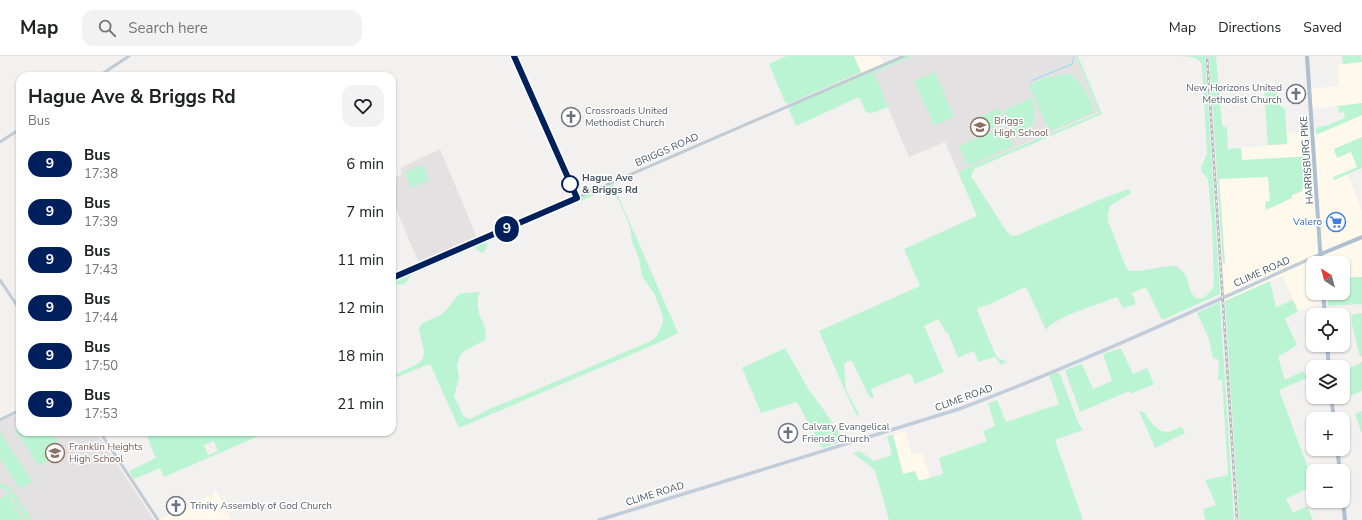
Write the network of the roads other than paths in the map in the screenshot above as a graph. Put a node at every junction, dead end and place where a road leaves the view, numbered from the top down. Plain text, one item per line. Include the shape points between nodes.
1 (129, 56) edge
2 (514, 56) edge
3 (904, 56) edge
4 (1307, 56) edge
5 (105, 72) edge
6 (16, 132) edge
7 (0, 142) edge
8 (577, 198) junction
9 (1362, 237) edge
10 (1321, 254) junction
11 (396, 276) edge
12 (0, 280) edge
13 (16, 304) edge
14 (16, 412) edge
15 (0, 420) edge
16 (103, 436) edge
17 (1344, 508) edge
18 (158, 520) edge
19 (599, 520) edge
20 (1345, 520) edge

1 - 5 street
2 - 8 street
3 - 8 street, BRIGGS ROAD
4 - 10 main road, HARRISBURG PIKE
6 - 7 street
8 - 11 street, BRIGGS ROAD
9 - 10 main road
10 - 19 main road, CLIME ROAD via 1172,320 958,409
12 - 13 street
14 - 15 street
16 - 18 street
17 - 20 main road

